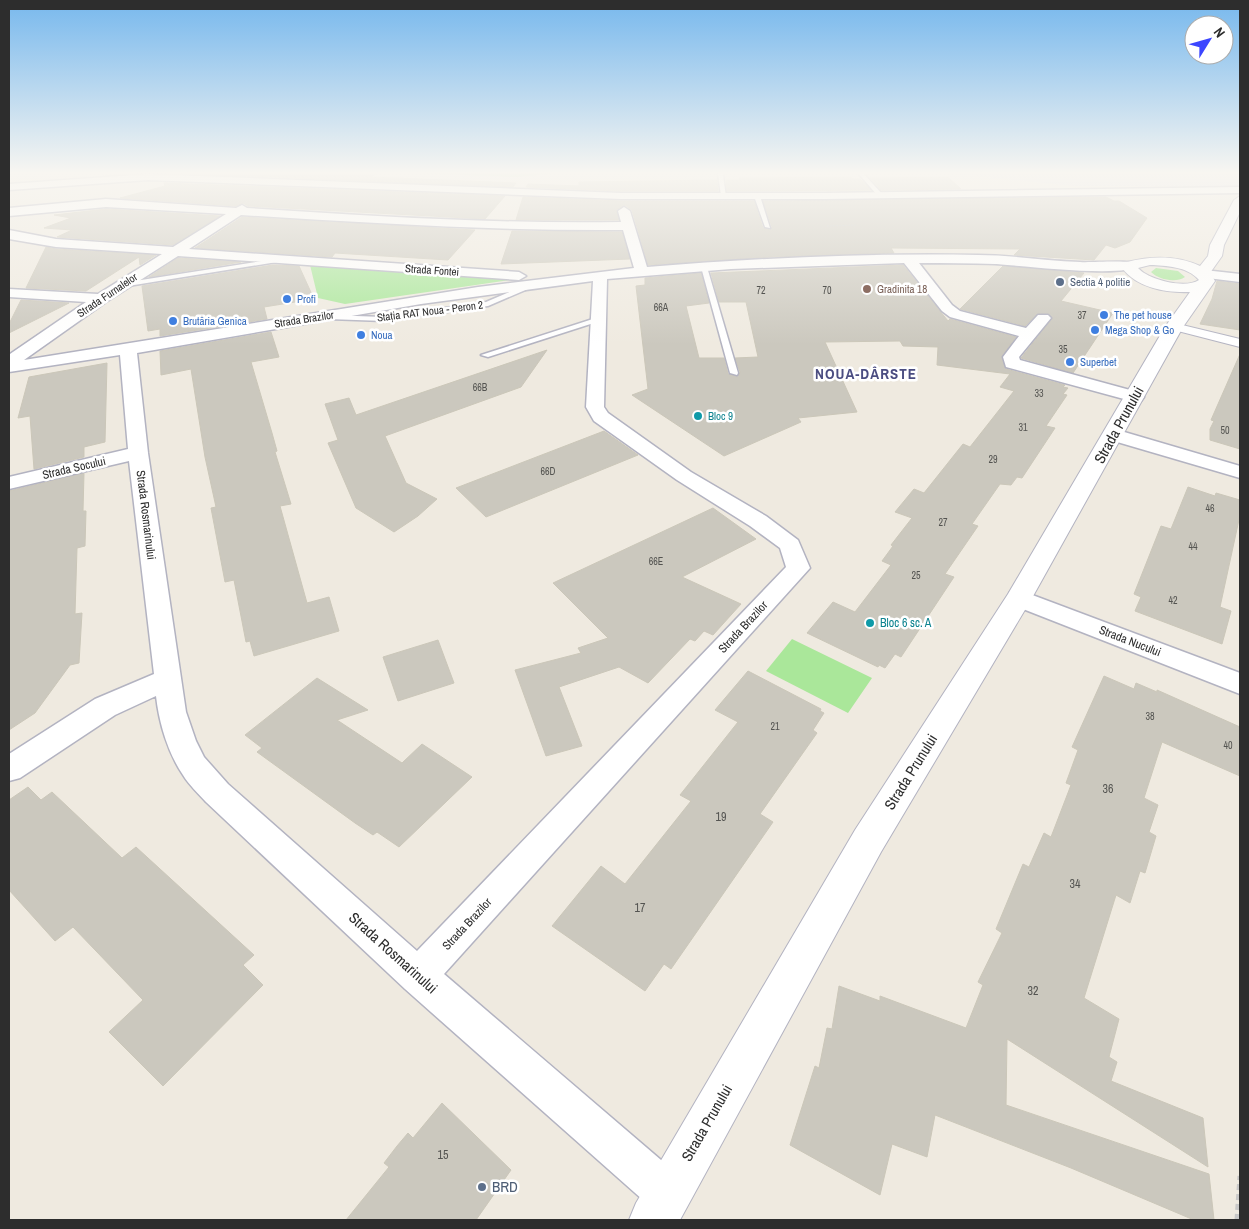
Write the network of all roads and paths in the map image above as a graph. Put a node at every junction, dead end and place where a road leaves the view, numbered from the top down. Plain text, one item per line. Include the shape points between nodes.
1 (208, 230) edge
2 (629, 230) edge
3 (1225, 230) edge
4 (9, 234) edge
5 (1218, 244) junction
6 (175, 251) junction
7 (286, 259) junction
8 (909, 260) junction
9 (1150, 261) junction
10 (1042, 262) junction
11 (1132, 265) junction
12 (704, 267) junction
13 (642, 272) junction
14 (600, 276) junction
15 (1202, 278) junction
16 (1240, 278) edge
17 (556, 281) junction
18 (1150, 282) junction
19 (535, 284) junction
20 (122, 285) junction
21 (9, 293) edge
22 (100, 299) junction
23 (321, 316) junction
24 (1044, 318) dead end
25 (599, 320) junction
26 (1174, 328) junction
27 (1029, 334) junction
28 (1240, 343) edge
29 (128, 349) junction
30 (485, 356) dead end
31 (9, 367) edge
32 (734, 373) dead end
33 (1135, 398) junction
34 (1114, 435) junction
35 (138, 453) junction
36 (1240, 472) edge
37 (9, 483) edge
38 (1019, 598) junction
39 (167, 680) junction
40 (1240, 684) edge
41 (9, 769) edge
42 (418, 976) junction
43 (1240, 1176) edge
44 (660, 1206) edge
45 (1237, 1220) edge

1 - 6 street, Strada Furnalelor
2 - 13 street
3 - 5 street, Strada Prunului
4 - 6 street, Strada Fontei via 56,243
5 - 9 street
5 - 15 street, Strada Prunului
6 - 7 street, Strada Fontei
6 - 20 street, Strada Furnalelor
7 - 17 street, Strada Fontei
7 - 20 lane
8 - 10 street, Strada Brazilor
8 - 12 street, Strada Brazilor
8 - 27 street via 955,314
9 - 11 street
9 - 15 street via 1178,264
10 - 11 street, Strada Brazilor via 1097,267
10 - 18 street, Strada Brazilor
11 - 18 street via 1132,272
12 - 13 street, Strada Brazilor
12 - 32 lane
13 - 14 street, Strada Brazilor
14 - 17 street, Strada Brazilor
14 - 25 street, Strada Brazilor
15 - 16 street
15 - 18 street via 1175,287
15 - 26 street, Strada Prunului
17 - 19 street, Strada Brazilor
18 - 26 street via 1172,300
19 - 23 street, Strada Brazilor
19 - 23 lane, Stația RAT Noua - Peron 2 via 488,304 384,319
20 - 22 street, Strada Furnalelor
21 - 22 street
22 - 31 street, Strada Furnalelor via 16,358
23 - 29 street, Strada Brazilor
24 - 27 street
25 - 30 lane
25 - 42 street, Strada Brazilor via 595,407 602,417 684,476 758,521 790,545 798,568
26 - 28 street
26 - 33 street, Strada Prunului
27 - 33 street via 1011,358 1012,363
29 - 31 street, Strada Brazilor
29 - 35 street, Strada Rosmarinului
33 - 34 street, Strada Prunului
34 - 36 street
34 - 38 street, Strada Prunului
35 - 37 street, Strada Socului
35 - 39 street, Strada Rosmarinului
38 - 40 street, Strada Nucului
38 - 44 street, Strada Prunului via 868,841
39 - 41 street via 105,707
39 - 42 street, Strada Rosmarinului via 181,741 194,766 217,793
42 - 44 street, Strada Rosmarinului
43 - 45 path

